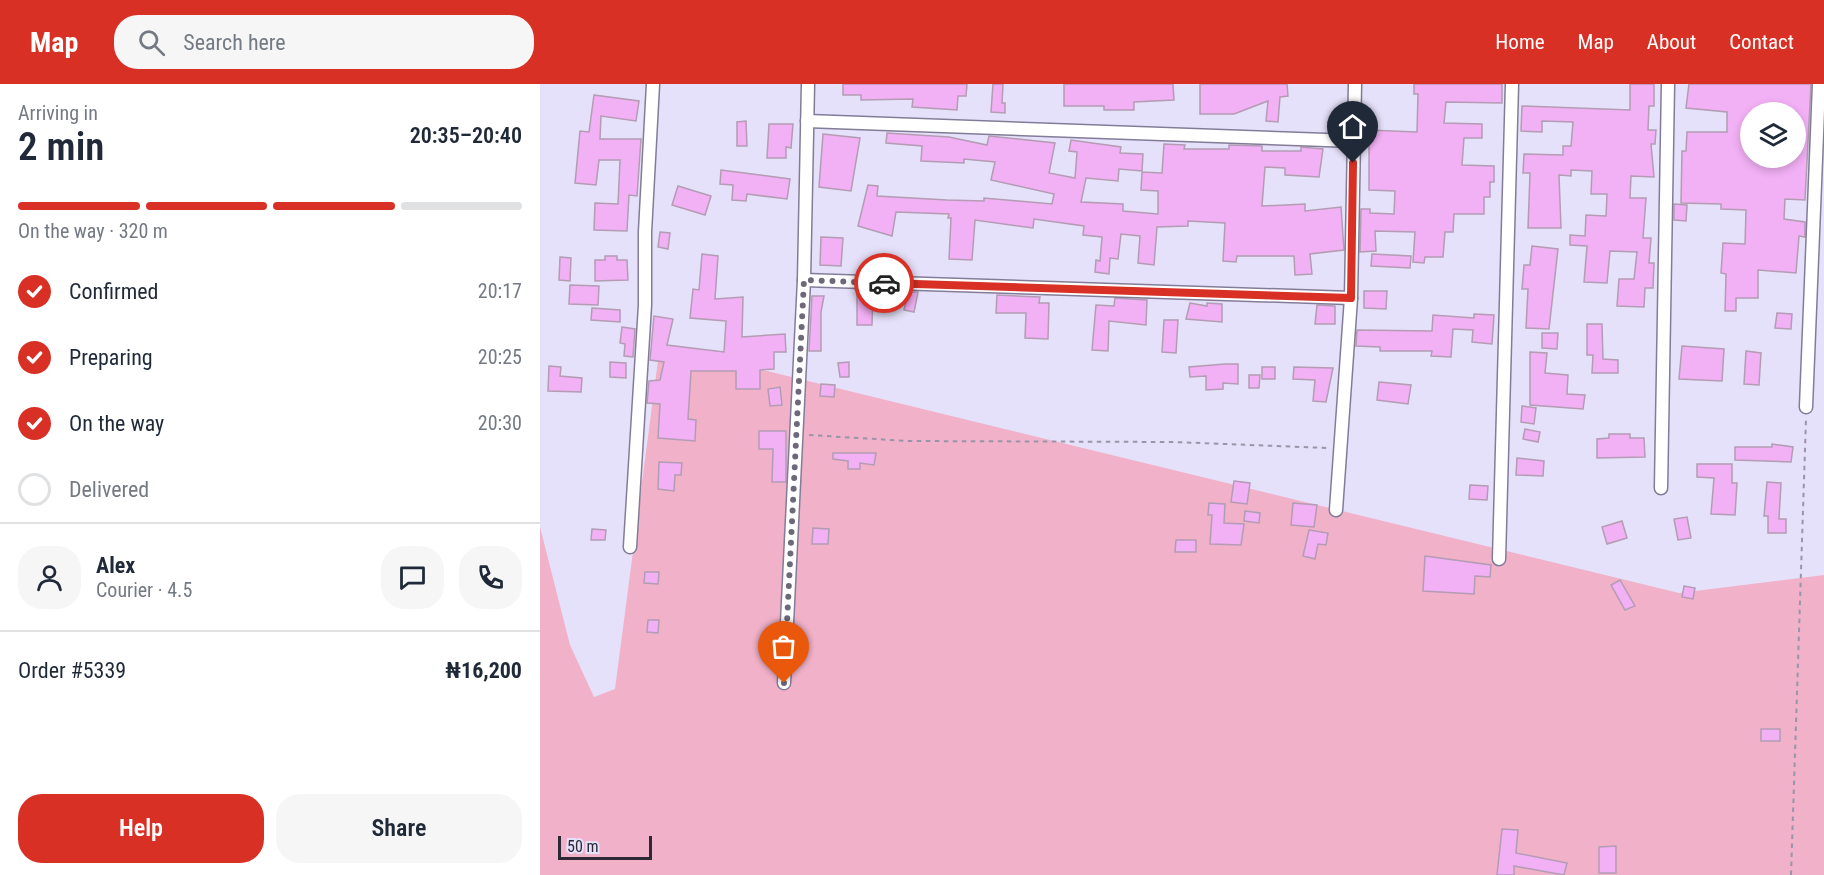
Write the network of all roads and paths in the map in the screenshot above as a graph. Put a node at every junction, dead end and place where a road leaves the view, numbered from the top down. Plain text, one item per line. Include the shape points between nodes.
1 (653, 84) edge
2 (808, 84) edge
3 (1355, 84) edge
4 (1512, 84) edge
5 (1668, 84) edge
6 (1819, 84) edge
7 (807, 121) junction
8 (1354, 141) junction
9 (804, 280) junction
10 (1351, 298) junction
11 (1806, 407) joint
12 (797, 434) junction
13 (1340, 449) junction
14 (1661, 488) dead end
15 (1336, 510) dead end
16 (630, 547) dead end
17 (1499, 559) dead end
18 (784, 683) dead end
19 (1791, 875) edge

1 - 16 street
2 - 7 street
3 - 8 street
4 - 17 street
5 - 14 street
6 - 11 street
7 - 8 street
7 - 9 street
8 - 10 street
9 - 10 street
9 - 12 street
10 - 13 street
11 - 19 path
12 - 13 path via 908,441 1174,442
12 - 18 street
13 - 15 street

